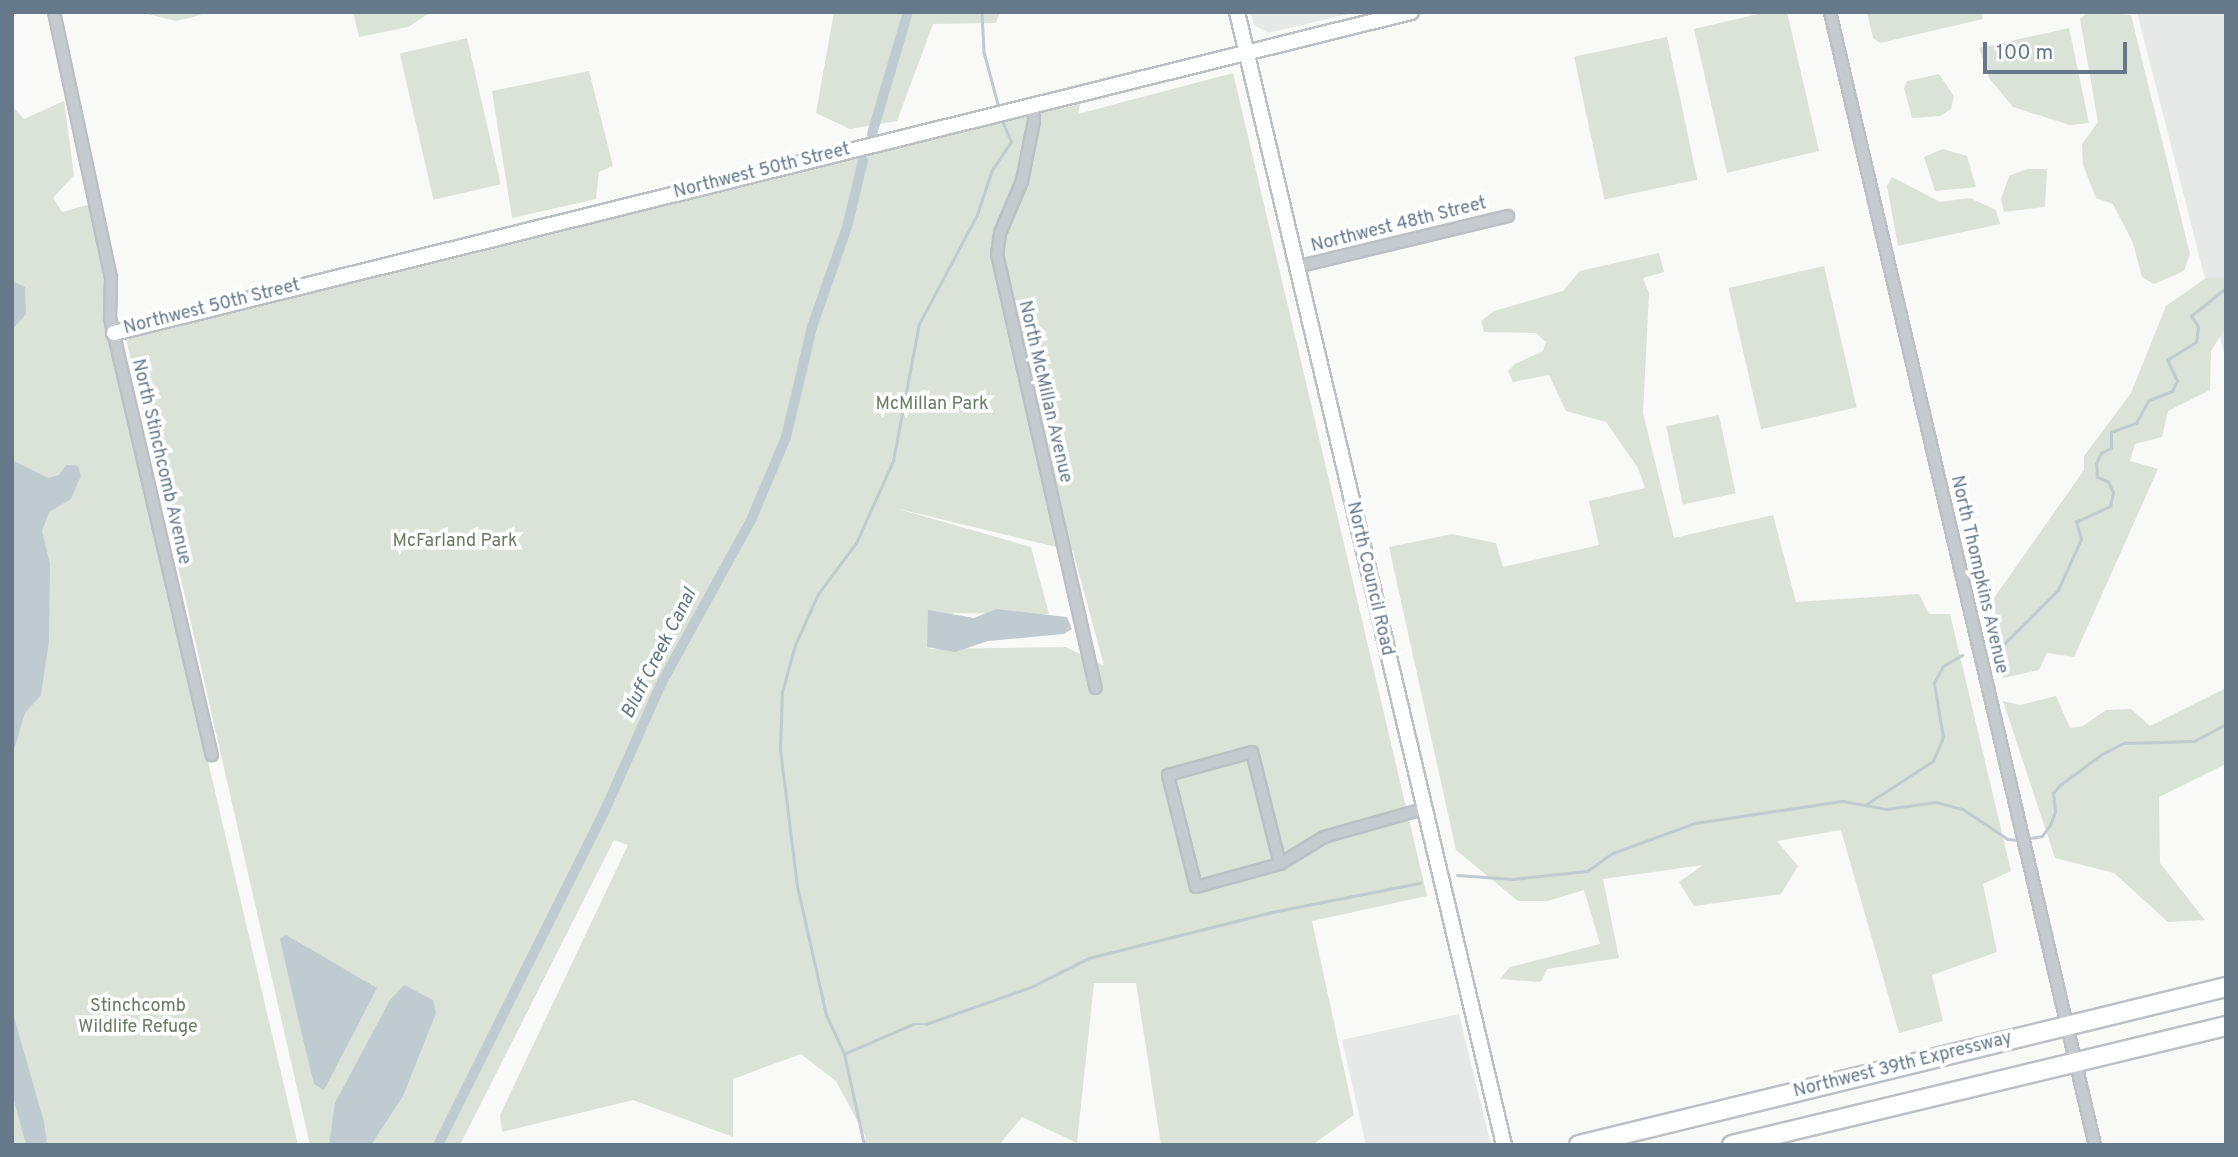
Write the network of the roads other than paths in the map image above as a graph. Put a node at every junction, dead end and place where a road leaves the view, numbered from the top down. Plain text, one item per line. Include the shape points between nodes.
1 (54, 12) edge
2 (1237, 12) edge
3 (1410, 12) edge
4 (1830, 12) edge
5 (1246, 52) junction
6 (1032, 106) junction
7 (1508, 216) dead end
8 (1296, 267) junction
9 (114, 333) junction
10 (1096, 688) dead end
11 (212, 755) dead end
12 (1423, 808) junction
13 (1280, 864) junction
14 (2226, 987) edge
15 (2067, 1026) junction
16 (2226, 1026) edge
17 (2074, 1062) junction
18 (1504, 1145) edge
19 (1579, 1145) edge
20 (1732, 1145) edge
21 (2095, 1145) edge

1 - 9 street, North Stinchcomb Avenue via 111,278 109,308
2 - 5 street, North Council Road
3 - 5 street, Northwest 50th Street
4 - 15 street, North Thompkins Avenue
5 - 6 street, Northwest 50th Street
5 - 8 street, North Council Road
6 - 9 street, Northwest 50th Street
6 - 10 street, North McMillan Avenue via 1025,171 1000,233 997,254
7 - 8 street, Northwest 48th Street
8 - 12 street, North Council Road
9 - 11 street, North Stinchcomb Avenue
12 - 13 street via 1324,836
12 - 18 street, North Council Road
13 - 13 street via 1196,887 1168,775 1252,752
14 - 15 highway, Northwest 39th Expressway
15 - 17 street, North Thompkins Avenue
15 - 19 highway, Northwest 39th Expressway
16 - 17 highway, Northwest 39th Expressway
17 - 20 highway, Northwest 39th Expressway
17 - 21 street, North Thompkins Avenue

